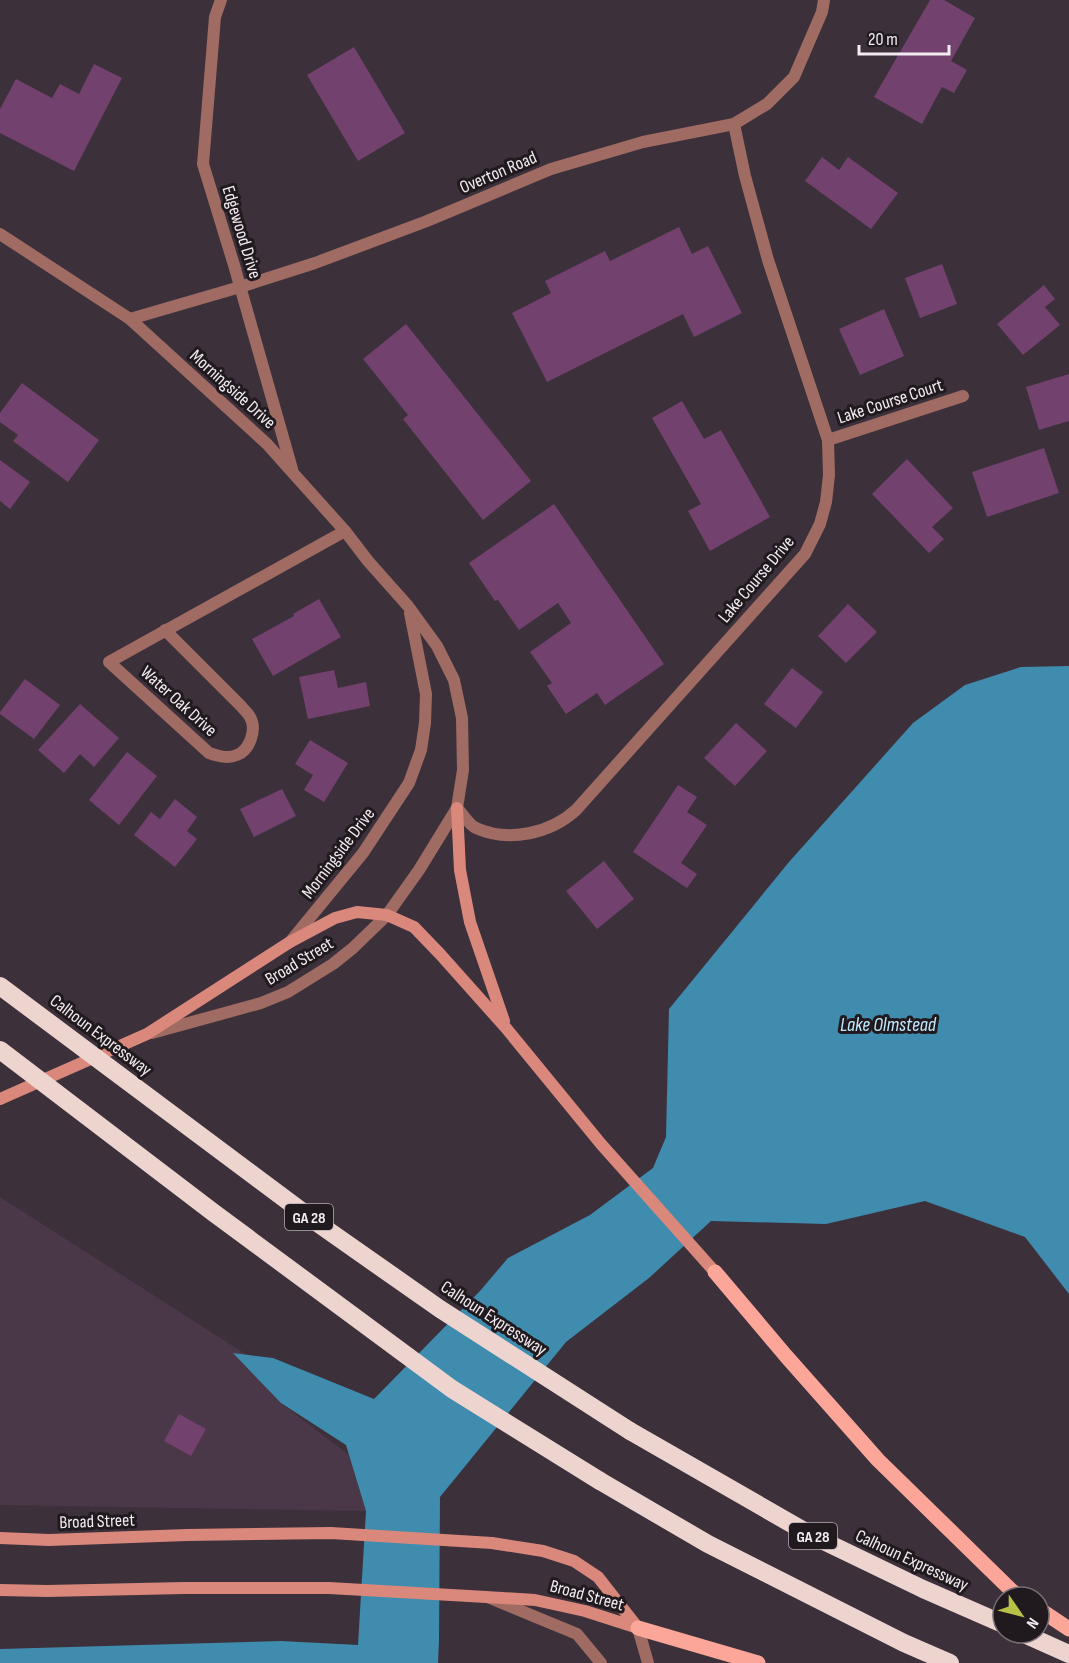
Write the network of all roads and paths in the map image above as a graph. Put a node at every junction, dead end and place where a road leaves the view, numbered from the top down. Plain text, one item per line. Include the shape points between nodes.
1 (221, 0) edge
2 (824, 0) edge
3 (734, 124) junction
4 (0, 234) edge
5 (240, 287) junction
6 (130, 319) junction
7 (963, 396) dead end
8 (828, 440) junction
9 (292, 470) junction
10 (345, 531) junction
11 (408, 606) junction
12 (165, 630) junction
13 (458, 808) junction
14 (387, 915) junction
15 (290, 942) junction
16 (0, 986) edge
17 (506, 1028) junction
18 (147, 1034) junction
19 (0, 1050) edge
20 (0, 1099) edge
21 (715, 1272) joint
22 (0, 1538) edge
23 (1006, 1585) edge
24 (0, 1590) edge
25 (486, 1597) junction
26 (1051, 1617) edge
27 (991, 1619) edge
28 (638, 1628) junction
29 (1069, 1629) edge
30 (1049, 1645) edge
31 (1069, 1654) edge
32 (746, 1662) edge
33 (601, 1663) edge
34 (648, 1663) edge
35 (950, 1663) edge

1 - 5 street, Edgewood Drive via 216,17 203,165
2 - 3 street, Overton Road via 794,77 766,104
3 - 5 street, Overton Road via 643,142 551,169 428,221
3 - 8 street, Lake Course Drive via 768,260
4 - 6 street, Morningside Drive
5 - 6 street, Overton Road
5 - 9 street, Edgewood Drive
6 - 9 street, Morningside Drive
7 - 8 street, Lake Course Court
8 - 13 street, Lake Course Drive via 826,502 805,554 566,820 526,835 497,834 475,828
9 - 10 street, Morningside Drive
10 - 11 street, Morningside Drive
10 - 12 street, Water Oak Drive
11 - 13 street, Morningside Drive via 437,646 454,680 462,718 463,770
11 - 15 street, Morningside Drive via 426,694 421,750 409,783 363,853
12 - 12 street, Water Oak Drive via 109,662 208,753 238,755 252,735 252,719
13 - 14 street, Morningside Drive
13 - 17 main road via 460,870 470,922
14 - 15 main road, Broad Street via 357,912 335,918
14 - 17 main road, Broad Street via 414,927
14 - 18 street, Broad Street via 333,964 288,992 261,1004
15 - 18 main road, Broad Street
16 - 27 highway, Calhoun Expressway / GA 28, bridge via 316,1222 440,1309 630,1431 811,1535
17 - 21 main road, Broad Street via 601,1144
18 - 20 main road, Broad Street
19 - 35 highway, bridge via 452,1389 708,1544
21 - 23 main road via 878,1460
22 - 28 main road, Broad Street via 331,1533 492,1542 574,1561 598,1577
24 - 25 main road, Broad Street via 329,1588
25 - 28 main road, Broad Street via 535,1600
25 - 33 street via 577,1634
26 - 29 main road
28 - 32 main road
28 - 34 street
30 - 31 highway

